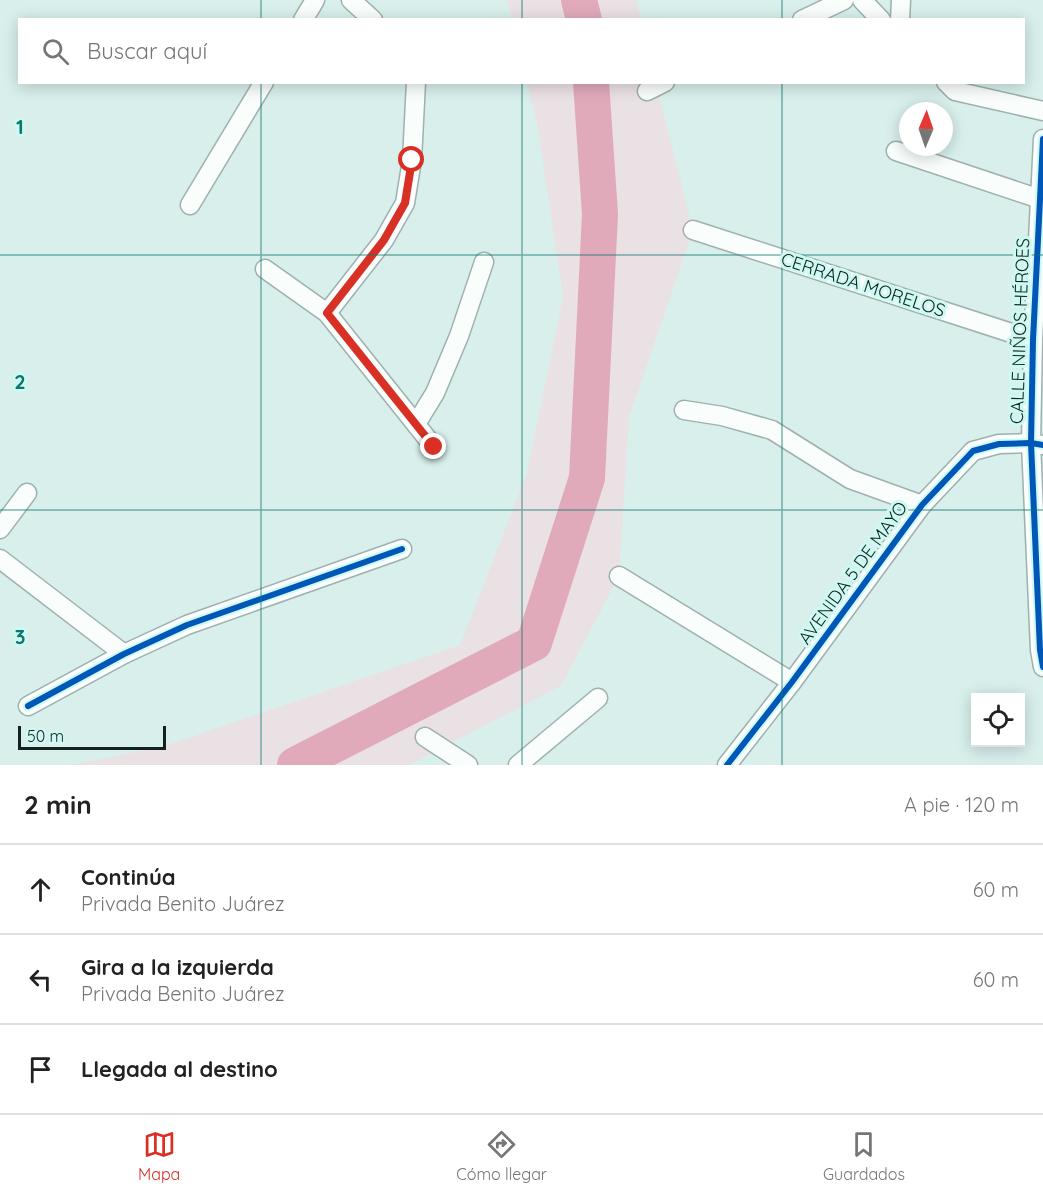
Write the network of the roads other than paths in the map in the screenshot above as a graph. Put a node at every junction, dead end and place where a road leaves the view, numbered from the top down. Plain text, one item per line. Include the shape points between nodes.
1 (315, 0) edge
2 (351, 0) edge
3 (844, 0) edge
4 (862, 0) edge
5 (901, 0) edge
6 (304, 18) edge
7 (371, 18) edge
8 (806, 18) edge
9 (879, 18) edge
10 (900, 18) edge
11 (263, 84) edge
12 (416, 84) edge
13 (661, 84) edge
14 (948, 84) edge
15 (647, 91) dead end
16 (1043, 111) edge
17 (1043, 139) edge
18 (896, 151) dead end
19 (1040, 199) junction
20 (190, 205) dead end
21 (693, 230) dead end
22 (484, 262) dead end
23 (265, 269) dead end
24 (327, 313) junction
25 (1033, 340) junction
26 (684, 410) dead end
27 (416, 424) junction
28 (1037, 444) edge
29 (434, 447) dead end
30 (27, 493) dead end
31 (922, 505) junction
32 (0, 530) edge
33 (402, 549) dead end
34 (0, 559) edge
35 (619, 576) dead end
36 (124, 654) junction
37 (1043, 668) edge
38 (792, 682) junction
39 (598, 698) dead end
40 (28, 706) dead end
41 (425, 737) dead end
42 (468, 765) edge
43 (518, 765) edge
44 (727, 765) edge

1 - 6 street
2 - 7 street
3 - 8 street
4 - 9 street
5 - 10 street
11 - 20 street
12 - 24 street via 412,160 405,203 384,240
13 - 15 street
14 - 16 street via 955,91
17 - 19 street, CALLE NIÑOS HÉROES
18 - 19 street
19 - 25 street, CALLE NIÑOS HÉROES
21 - 25 street, CERRADA MORELOS
22 - 27 street via 459,336 435,393
23 - 24 street
24 - 27 street
25 - 28 street, CALLE NIÑOS HÉROES
26 - 31 street via 772,430 850,479
27 - 29 street
28 - 31 street, AVENIDA 5 DE MAYO via 999,444 973,451
28 - 37 street, CALLE NIÑOS HÉROES
30 - 32 street
31 - 38 street, AVENIDA 5 DE MAYO
33 - 36 street via 187,625
34 - 36 street
35 - 38 street
36 - 40 street
38 - 44 street, AVENIDA 5 DE MAYO
39 - 43 street
41 - 42 street

